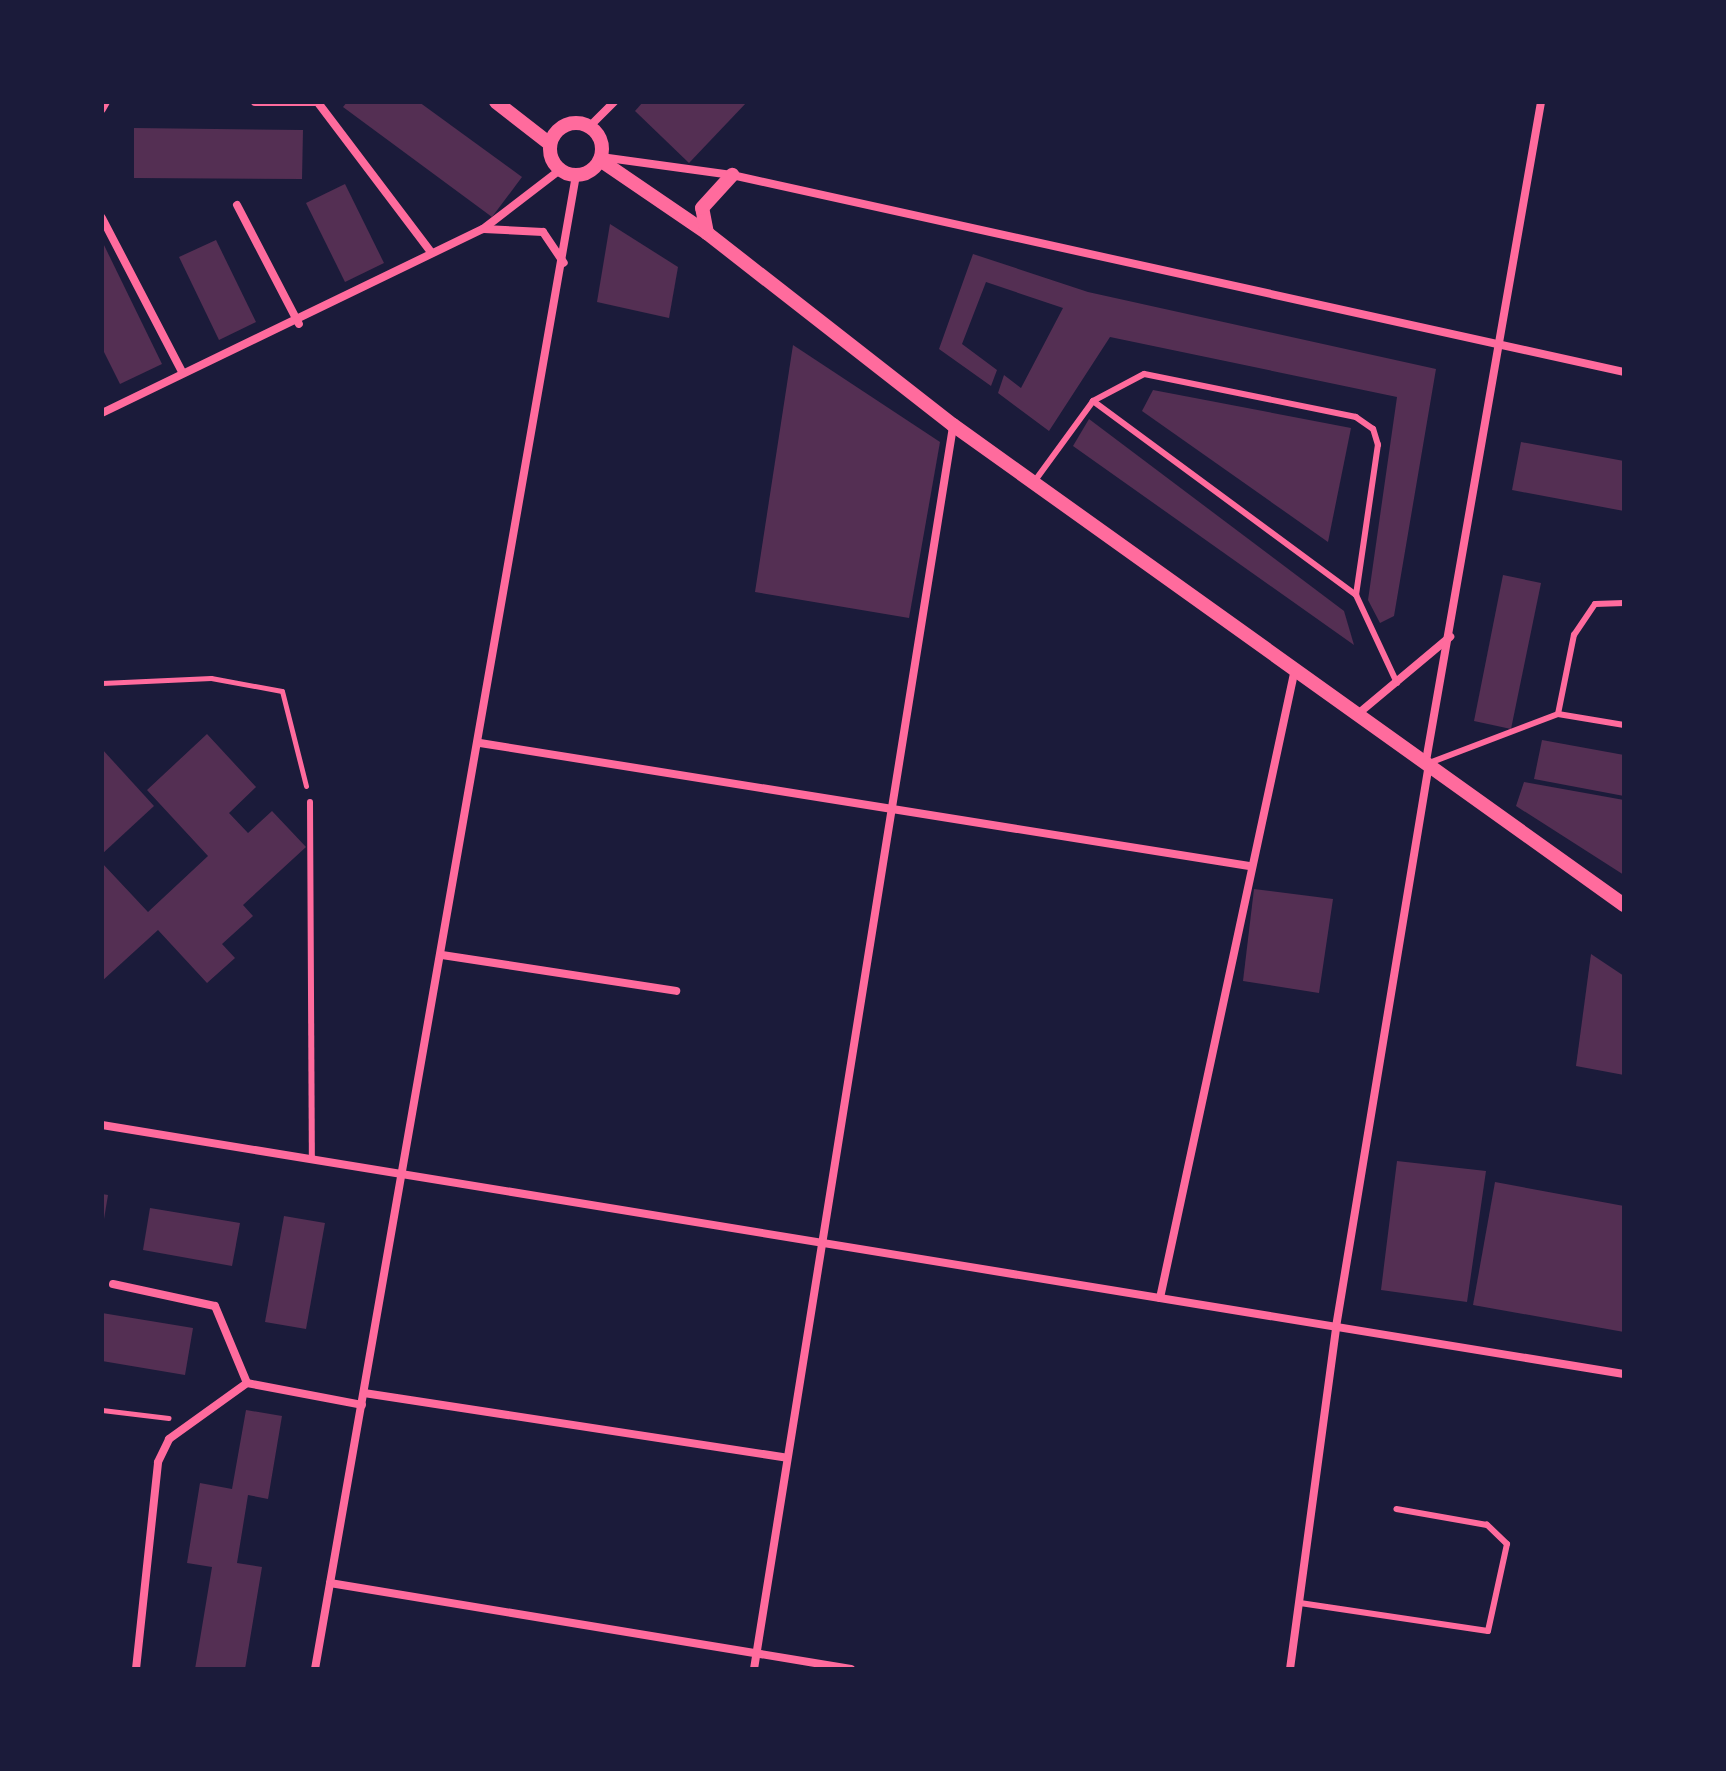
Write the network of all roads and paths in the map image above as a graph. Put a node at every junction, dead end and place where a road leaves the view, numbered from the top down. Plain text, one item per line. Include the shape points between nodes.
1 (106, 102) edge
2 (255, 102) edge
3 (496, 102) edge
4 (614, 102) edge
5 (1541, 102) edge
6 (320, 103) edge
7 (102, 109) edge
8 (590, 126) junction
9 (550, 144) junction
10 (600, 159) junction
11 (560, 170) junction
12 (576, 175) junction
13 (732, 175) junction
14 (237, 205) dead end
15 (102, 218) edge
16 (483, 229) junction
17 (707, 233) junction
18 (430, 251) junction
19 (564, 268) junction
20 (299, 324) junction
21 (1504, 343) junction
22 (182, 372) junction
23 (1624, 372) edge
24 (1093, 401) junction
25 (102, 413) edge
26 (953, 425) junction
27 (1034, 482) junction
28 (1356, 595) junction
29 (1624, 603) edge
30 (1450, 636) junction
31 (1295, 668) junction
32 (102, 683) edge
33 (1397, 683) junction
34 (1359, 713) junction
35 (1558, 714) junction
36 (1624, 725) edge
37 (480, 743) junction
38 (1428, 762) junction
39 (310, 802) joint
40 (892, 809) junction
41 (1249, 866) junction
42 (1624, 905) edge
43 (442, 955) junction
44 (676, 991) dead end
45 (102, 1125) edge
46 (312, 1159) junction
47 (403, 1174) junction
48 (822, 1242) junction
49 (113, 1284) dead end
50 (1160, 1298) junction
51 (1336, 1327) junction
52 (1624, 1374) edge
53 (247, 1383) junction
54 (364, 1393) junction
55 (362, 1405) junction
56 (102, 1410) edge
57 (188, 1420) junction
58 (787, 1458) junction
59 (1396, 1509) dead end
60 (330, 1583) junction
61 (1300, 1603) junction
62 (756, 1653) junction
63 (136, 1669) edge
64 (315, 1669) edge
65 (754, 1669) edge
66 (851, 1669) edge
67 (1290, 1669) edge

1 - 7 street
2 - 6 street
3 - 9 street
4 - 8 street
5 - 21 street
6 - 18 street
8 - 9 street via 565,125
8 - 10 street
9 - 11 street
10 - 12 street
10 - 13 street
10 - 17 street
11 - 12 street
11 - 16 street
12 - 19 street
13 - 17 street via 702,208
13 - 21 street
14 - 20 street
15 - 22 street
16 - 18 street
16 - 19 street via 543,232
17 - 26 street
18 - 20 street
19 - 37 street
20 - 22 street
21 - 23 street
21 - 30 street
22 - 25 street
24 - 27 lane
24 - 28 lane
24 - 28 lane via 1144,374 1356,417 1373,429 1378,445
26 - 27 street
26 - 40 street
27 - 31 street
28 - 33 lane
29 - 35 lane via 1595,604 1574,635
30 - 33 street
30 - 38 street
31 - 34 street
31 - 41 street
32 - 39 path via 211,678 282,691
33 - 34 street
34 - 38 street
35 - 36 lane
35 - 38 lane
37 - 40 street
37 - 43 street
38 - 42 street
38 - 51 street
39 - 46 lane
40 - 41 street
40 - 48 street
41 - 50 street
43 - 44 street
43 - 47 street
45 - 46 street
46 - 47 street
47 - 48 street
47 - 54 street
48 - 50 street
48 - 58 street
49 - 53 street via 215,1306
50 - 51 street
51 - 52 street
51 - 61 street
53 - 55 street
53 - 57 street
54 - 55 street
54 - 58 street
55 - 60 street
56 - 57 path
57 - 63 street via 158,1462
58 - 62 street
59 - 61 lane via 1487,1525 1507,1544 1488,1631
60 - 62 street
60 - 64 street
61 - 67 street
62 - 65 street
62 - 66 street

